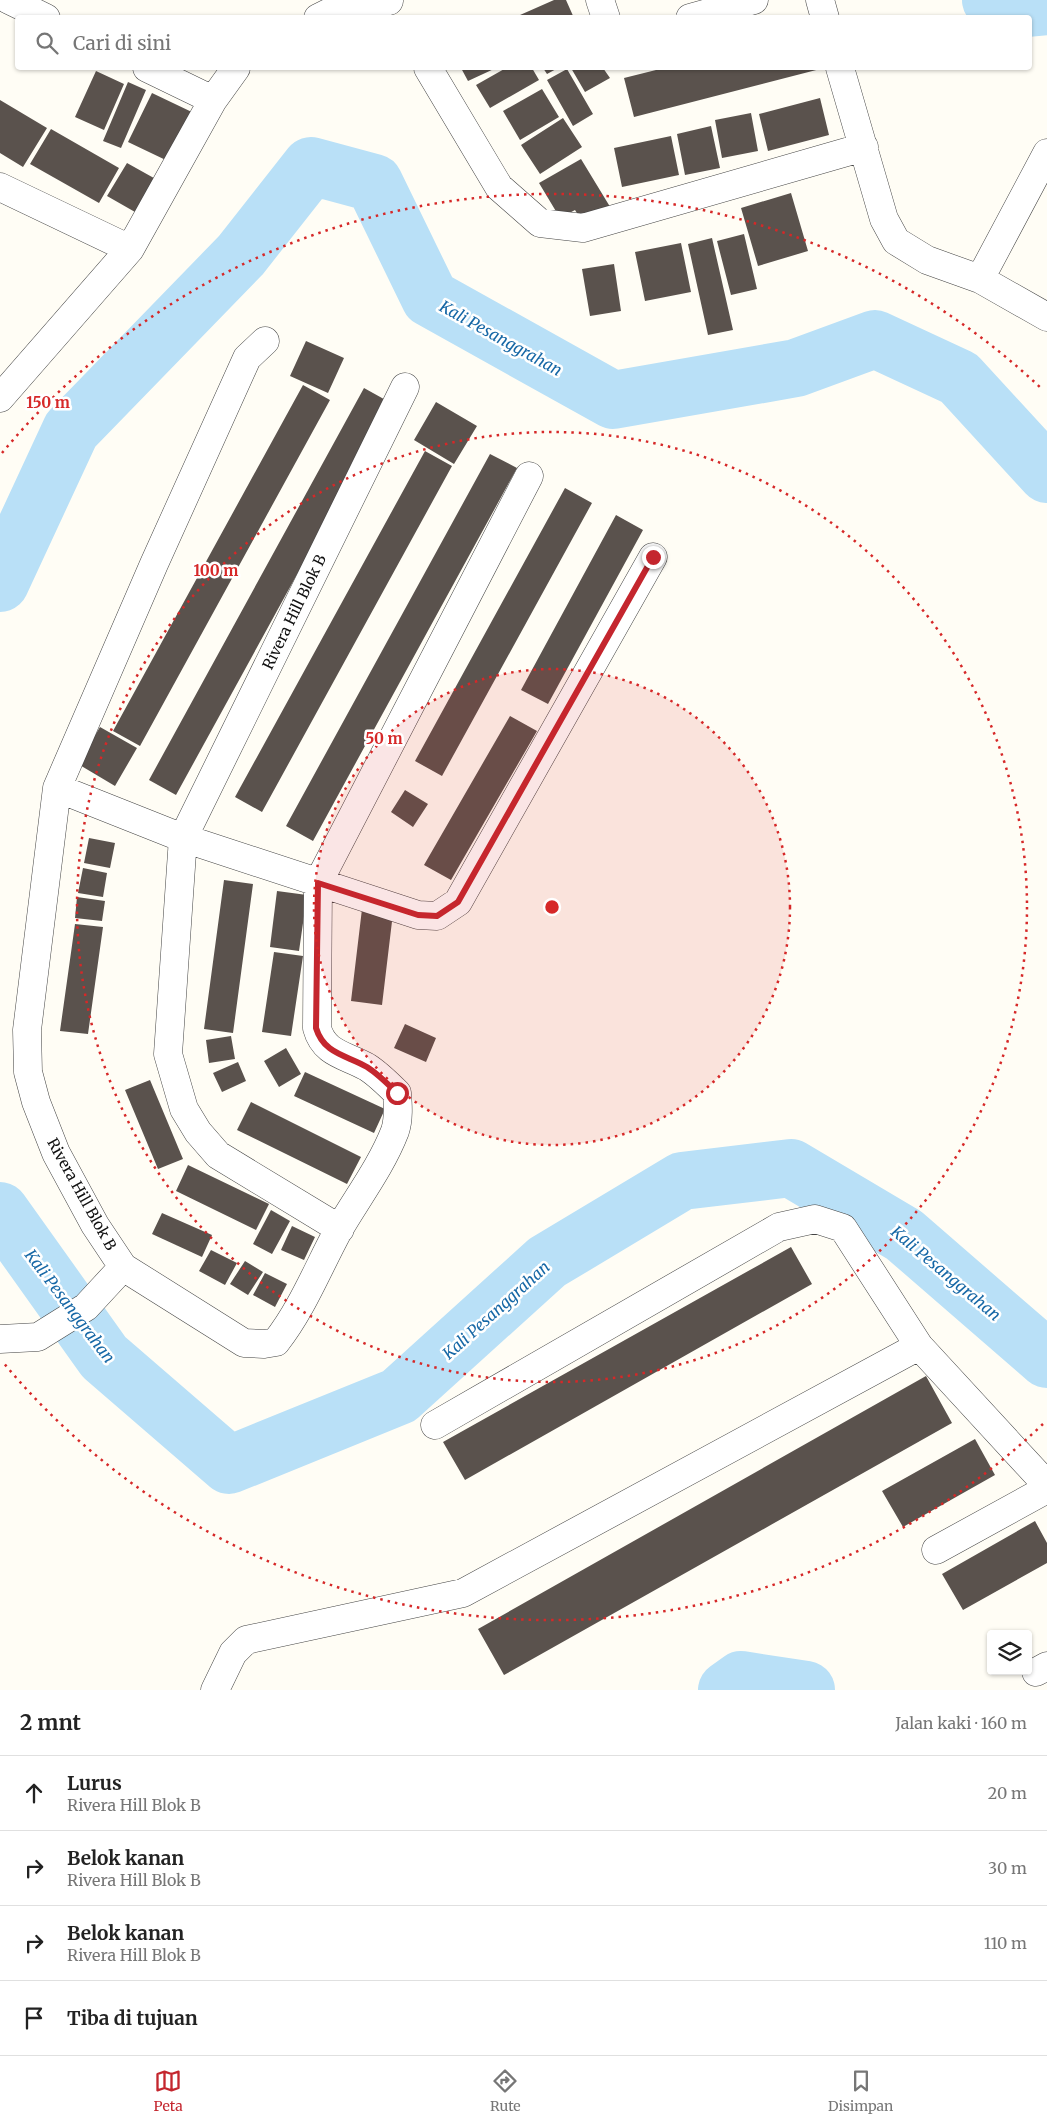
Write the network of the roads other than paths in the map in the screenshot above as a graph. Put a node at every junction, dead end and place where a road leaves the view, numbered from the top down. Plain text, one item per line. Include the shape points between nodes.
1 (600, 0) edge
2 (754, 0) edge
3 (820, 0) edge
4 (16, 1) edge
5 (392, 6) edge
6 (41, 15) edge
7 (324, 15) edge
8 (605, 15) edge
9 (701, 15) edge
10 (824, 15) edge
11 (151, 70) edge
12 (235, 70) edge
13 (429, 70) edge
14 (841, 70) edge
15 (213, 100) junction
16 (864, 147) junction
17 (1047, 153) edge
18 (0, 187) edge
19 (130, 249) junction
20 (980, 279) junction
21 (1047, 317) edge
22 (265, 341) dead end
23 (405, 387) dead end
24 (0, 398) edge
25 (529, 476) dead end
26 (653, 557) dead end
27 (57, 788) junction
28 (183, 838) junction
29 (318, 883) junction
30 (340, 1228) junction
31 (123, 1267) junction
32 (0, 1339) edge
33 (919, 1346) junction
34 (435, 1425) dead end
35 (1047, 1487) edge
36 (936, 1550) dead end
37 (216, 1690) edge

1 - 8 street
2 - 9 street
3 - 10 street
4 - 6 street
5 - 7 street
11 - 15 street
12 - 15 street
13 - 16 street via 499,187 540,223 583,228
14 - 16 street
15 - 19 street
16 - 20 street via 884,219 896,240 927,260
17 - 20 street
18 - 19 street
19 - 24 street
20 - 21 street
22 - 27 street, Rivera Hill Blok B via 247,358
23 - 28 street, Rivera Hill Blok B
25 - 29 street, Rivera Hill Blok B
26 - 29 street via 458,902 437,916 418,915
27 - 28 street
27 - 31 street, Rivera Hill Blok B via 26,1030 28,1072 56,1153 95,1225
28 - 29 street
28 - 30 street, Rivera Hill Blok B via 168,1054 184,1109 218,1156
29 - 30 street, Rivera Hill Blok B via 316,1028 320,1039 328,1048 367,1067 397,1093 396,1129 381,1161
30 - 31 street, Rivera Hill Blok B via 288,1327 276,1342 244,1343
31 - 32 street via 86,1308 38,1337
33 - 34 street via 844,1228 815,1219 779,1227
33 - 35 street
33 - 37 street via 462,1592 246,1640 233,1653
35 - 36 street

